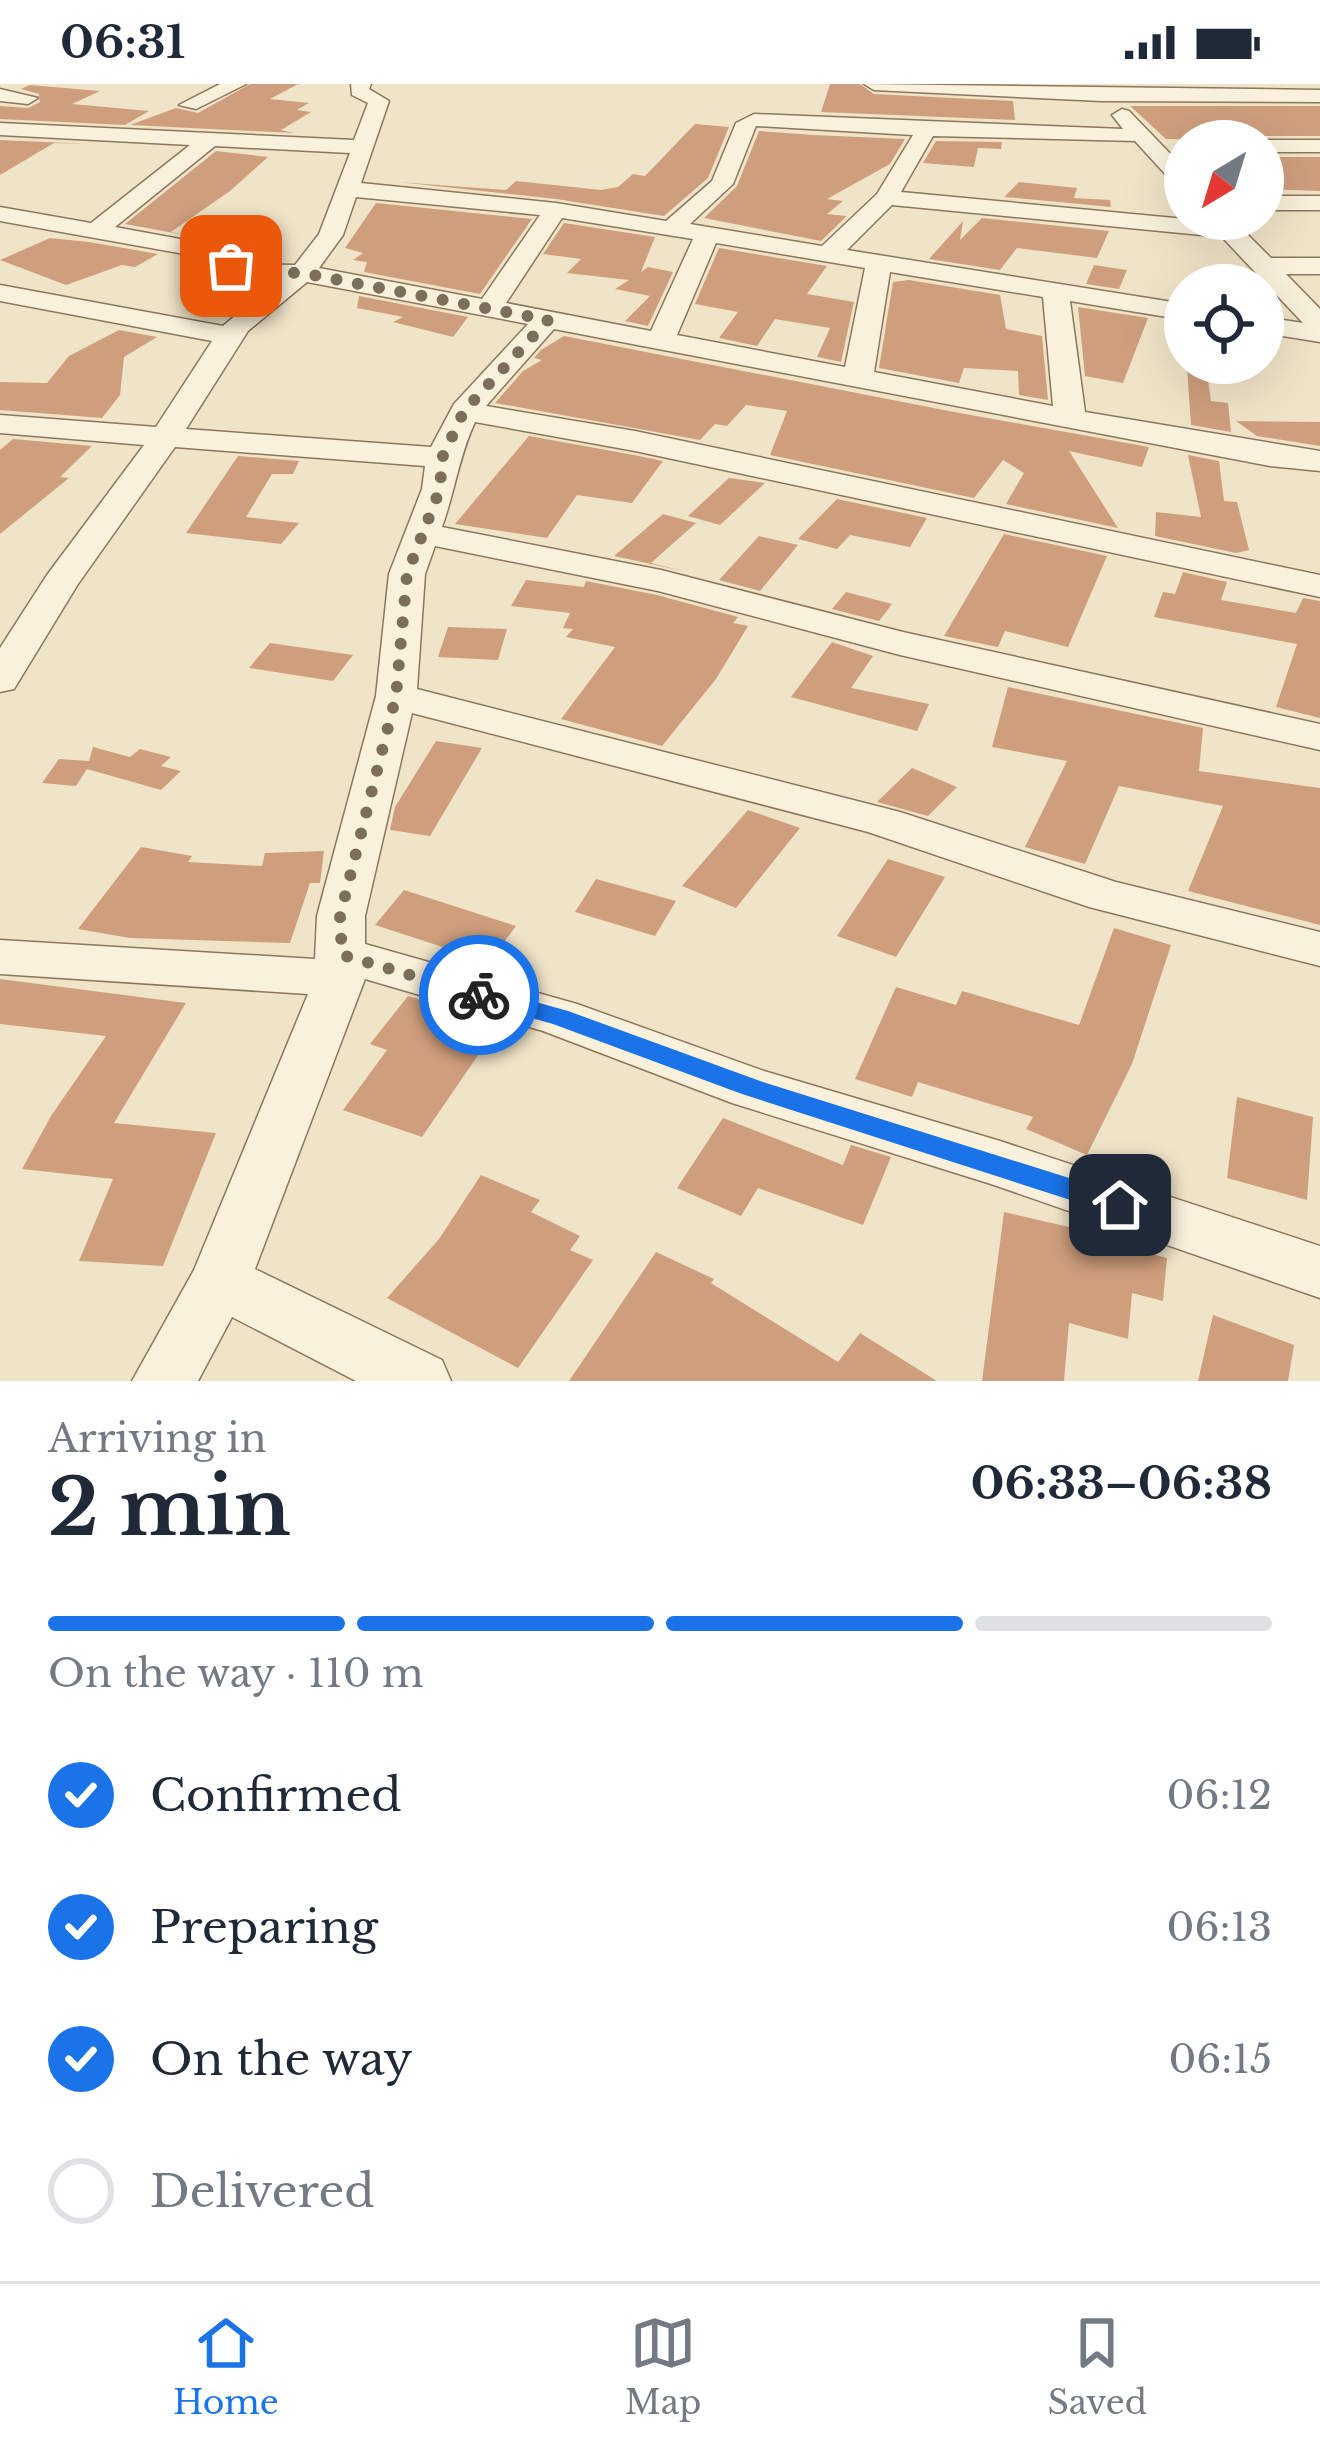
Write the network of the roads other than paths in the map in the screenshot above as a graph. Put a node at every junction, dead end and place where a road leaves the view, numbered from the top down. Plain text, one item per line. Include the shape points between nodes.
1 (236, 84) edge
2 (874, 84) edge
3 (1097, 89) edge
4 (0, 95) edge
5 (1320, 96) edge
6 (28, 98) dead end
7 (189, 105) dead end
8 (340, 111) edge
9 (0, 129) edge
10 (926, 130) junction
11 (211, 139) junction
12 (1145, 140) junction
13 (1164, 143) edge
14 (1284, 146) edge
15 (1320, 146) edge
16 (361, 147) junction
17 (1164, 160) edge
18 (349, 189) junction
19 (886, 198) junction
20 (1284, 203) edge
21 (1320, 203) edge
22 (556, 210) junction
23 (0, 214) edge
24 (1164, 220) edge
25 (671, 229) junction
26 (94, 232) junction
27 (707, 235) junction
28 (1239, 240) edge
29 (828, 254) junction
30 (879, 263) junction
31 (1264, 264) edge
32 (1284, 266) edge
33 (1320, 266) edge
34 (302, 273) junction
35 (1284, 287) edge
36 (1056, 292) junction
37 (0, 293) edge
38 (489, 308) junction
39 (1164, 309) edge
40 (548, 320) junction
41 (1284, 326) edge
42 (1320, 329) edge
43 (230, 336) junction
44 (660, 341) junction
45 (858, 378) junction
46 (464, 411) junction
47 (1070, 419) junction
48 (0, 424) edge
49 (166, 437) junction
50 (442, 458) junction
51 (1320, 461) edge
52 (422, 533) junction
53 (1320, 586) edge
54 (0, 680) edge
55 (396, 696) junction
56 (1320, 736) edge
57 (1320, 949) edge
58 (0, 957) edge
59 (341, 966) junction
60 (1320, 1272) edge
61 (220, 1281) junction
62 (164, 1381) edge
63 (419, 1381) edge

1 - 7 street
2 - 3 street
3 - 5 street
3 - 12 street
4 - 6 street
8 - 11 street
8 - 16 street
8 - 16 street via 379,101
9 - 11 street
10 - 12 street
10 - 19 street
10 - 25 street via 759,110 722,184
11 - 26 street
12 - 13 street
12 - 17 street
14 - 15 street
16 - 18 street
18 - 22 street
18 - 34 street via 331,235
19 - 24 street
19 - 29 street
20 - 21 street
22 - 25 street
22 - 38 street
23 - 26 street
25 - 27 street
26 - 34 street via 208,251 240,272
27 - 29 street
27 - 44 street
28 - 31 street
29 - 30 street
30 - 36 street
30 - 45 street
32 - 33 street
34 - 38 street
34 - 43 street
35 - 42 street
36 - 39 street
36 - 47 street
37 - 43 street
38 - 40 street
40 - 44 street
40 - 46 street
41 - 42 street
43 - 49 street
44 - 45 street
45 - 47 street
46 - 50 street
46 - 53 street
47 - 51 street
48 - 49 street
49 - 50 street
49 - 54 street
50 - 52 street via 440,489
52 - 55 street via 407,574
52 - 56 street
55 - 57 street via 884,821 1106,896
55 - 59 street via 340,916
58 - 59 street
59 - 60 street via 559,1017 751,1088
59 - 61 street
61 - 62 street
61 - 63 street

